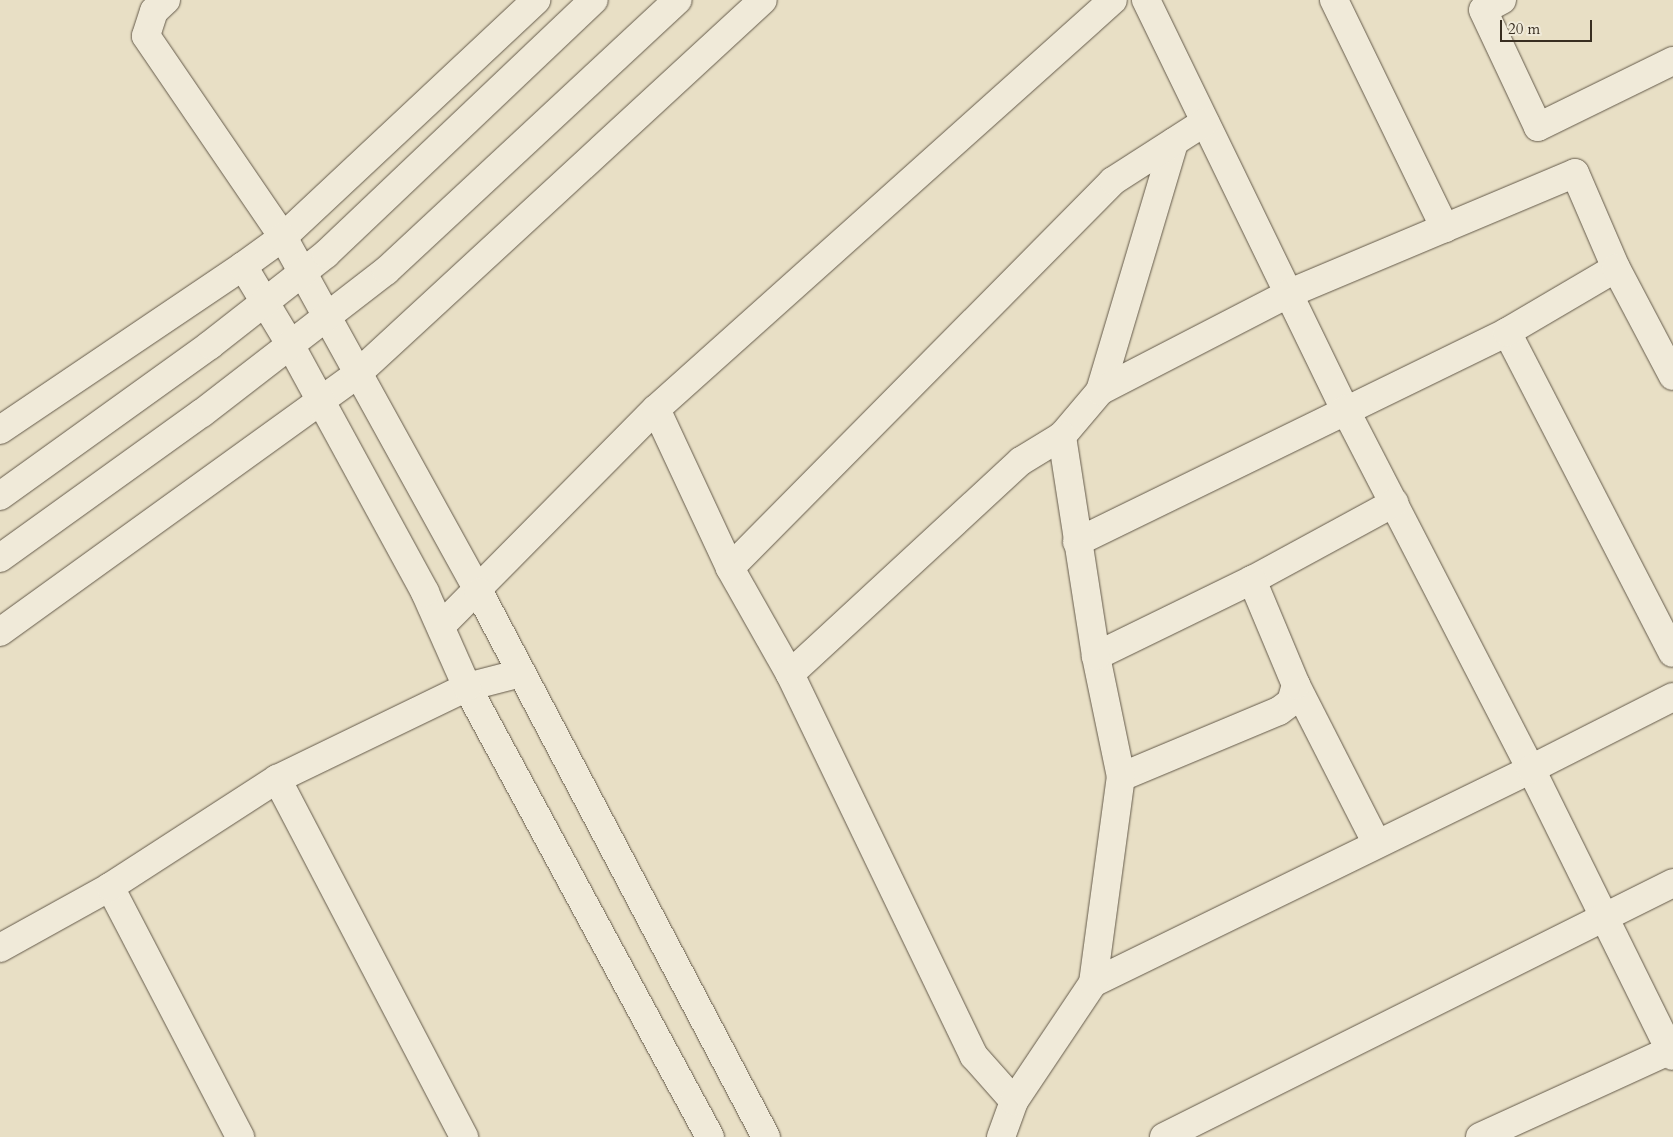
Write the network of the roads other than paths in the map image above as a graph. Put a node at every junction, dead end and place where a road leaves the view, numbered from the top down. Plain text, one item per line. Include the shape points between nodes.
1 (166, 0) edge
2 (536, 0) edge
3 (594, 0) edge
4 (678, 0) edge
5 (763, 0) edge
6 (1113, 0) edge
7 (1146, 0) edge
8 (1334, 0) edge
9 (1502, 0) edge
10 (1673, 61) edge
11 (1205, 122) junction
12 (1174, 142) junction
13 (1445, 230) junction
14 (283, 237) junction
15 (243, 266) junction
16 (1616, 268) junction
17 (302, 273) junction
18 (1290, 293) junction
19 (265, 302) junction
20 (326, 317) junction
21 (1507, 332) junction
22 (290, 344) junction
23 (356, 375) junction
24 (1673, 376) edge
25 (1100, 391) junction
26 (322, 402) junction
27 (656, 409) junction
28 (1345, 409) junction
29 (0, 430) edge
30 (1062, 436) junction
31 (0, 496) edge
32 (1394, 503) junction
33 (1077, 542) junction
34 (0, 558) edge
35 (730, 568) junction
36 (1252, 580) junction
37 (479, 592) junction
38 (442, 625) junction
39 (0, 632) edge
40 (1673, 653) edge
41 (1096, 656) junction
42 (521, 673) junction
43 (790, 674) junction
44 (1296, 685) junction
45 (467, 687) junction
46 (1673, 697) edge
47 (1531, 769) junction
48 (1121, 777) junction
49 (277, 779) junction
50 (1377, 844) junction
51 (1673, 883) edge
52 (110, 887) junction
53 (1603, 917) junction
54 (0, 948) edge
55 (1093, 983) junction
56 (1672, 1052) edge
57 (1014, 1101) junction
58 (1180, 1134) edge
59 (240, 1137) edge
60 (464, 1137) edge
61 (710, 1137) edge
62 (766, 1137) edge
63 (1001, 1137) edge
64 (1480, 1137) edge

1 - 14 street via 154,11 146,36
2 - 14 street
3 - 17 street via 326,254
4 - 20 street via 386,271
5 - 23 street
6 - 27 street
7 - 11 street
8 - 13 street
9 - 10 street via 1483,10 1538,127
11 - 12 street
11 - 18 street
12 - 25 street
12 - 35 street via 1113,181
13 - 16 street via 1575,174
13 - 18 street
14 - 15 street
14 - 17 street
15 - 19 street
15 - 29 street
16 - 21 street
16 - 24 street
17 - 19 street
17 - 20 street
18 - 25 street
18 - 28 street
19 - 22 street
19 - 31 street
20 - 22 street
20 - 23 street
21 - 28 street
21 - 40 street
22 - 26 street
22 - 34 street via 202,413
23 - 26 street
23 - 37 street
25 - 30 street
26 - 38 street
26 - 39 street
27 - 35 street
27 - 37 street
28 - 32 street
28 - 33 street
30 - 33 street
30 - 43 street via 1021,461
32 - 36 street
32 - 47 street
33 - 41 street
35 - 43 street
36 - 41 street
36 - 44 street
37 - 38 street
37 - 42 street
38 - 45 street
41 - 48 street
42 - 45 street
42 - 62 street
43 - 57 street via 974,1056
44 - 48 street via 1291,702 1279,711
44 - 50 street
45 - 49 street
45 - 61 street
46 - 47 street
47 - 50 street
47 - 53 street
48 - 55 street
49 - 52 street
49 - 60 street
50 - 55 street
51 - 53 street
52 - 54 street
52 - 59 street
53 - 56 street
53 - 58 street
55 - 57 street
56 - 64 street
57 - 63 street

